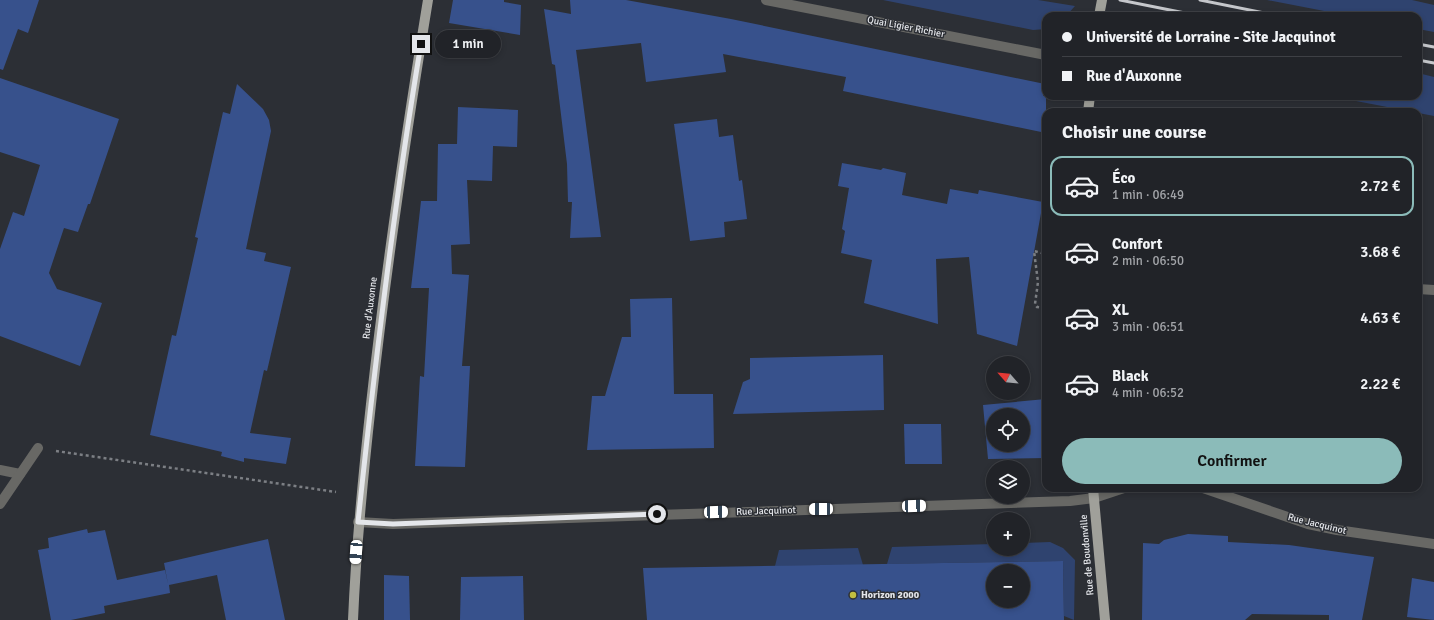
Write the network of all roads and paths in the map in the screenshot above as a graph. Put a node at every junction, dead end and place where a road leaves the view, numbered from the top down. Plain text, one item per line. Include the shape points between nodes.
1 (428, 0) edge
2 (766, 0) edge
3 (1102, 0) edge
4 (1100, 12) edge
5 (1042, 54) edge
6 (1042, 253) edge
7 (1422, 289) edge
8 (1434, 290) edge
9 (1042, 308) edge
10 (38, 448) joint
11 (0, 470) edge
12 (20, 474) junction
13 (336, 492) dead end
14 (1215, 492) edge
15 (1094, 493) edge
16 (0, 504) edge
17 (358, 522) junction
18 (1434, 544) edge
19 (352, 620) edge
20 (1105, 620) edge

1 - 17 main road, Rue d'Auxonne via 401,162
2 - 5 street, Quai Ligier Richier
3 - 4 main road
6 - 9 path via 1034,251 1038,282 1035,304
7 - 8 street
10 - 12 street
10 - 13 path
11 - 12 street
12 - 16 street
14 - 18 street, Rue Jacquinot via 1308,524
15 - 17 street, Rue Jacquinot via 1070,501 393,524
15 - 20 main road, Rue de Boudonville
17 - 19 main road, Rue d'Auxonne

